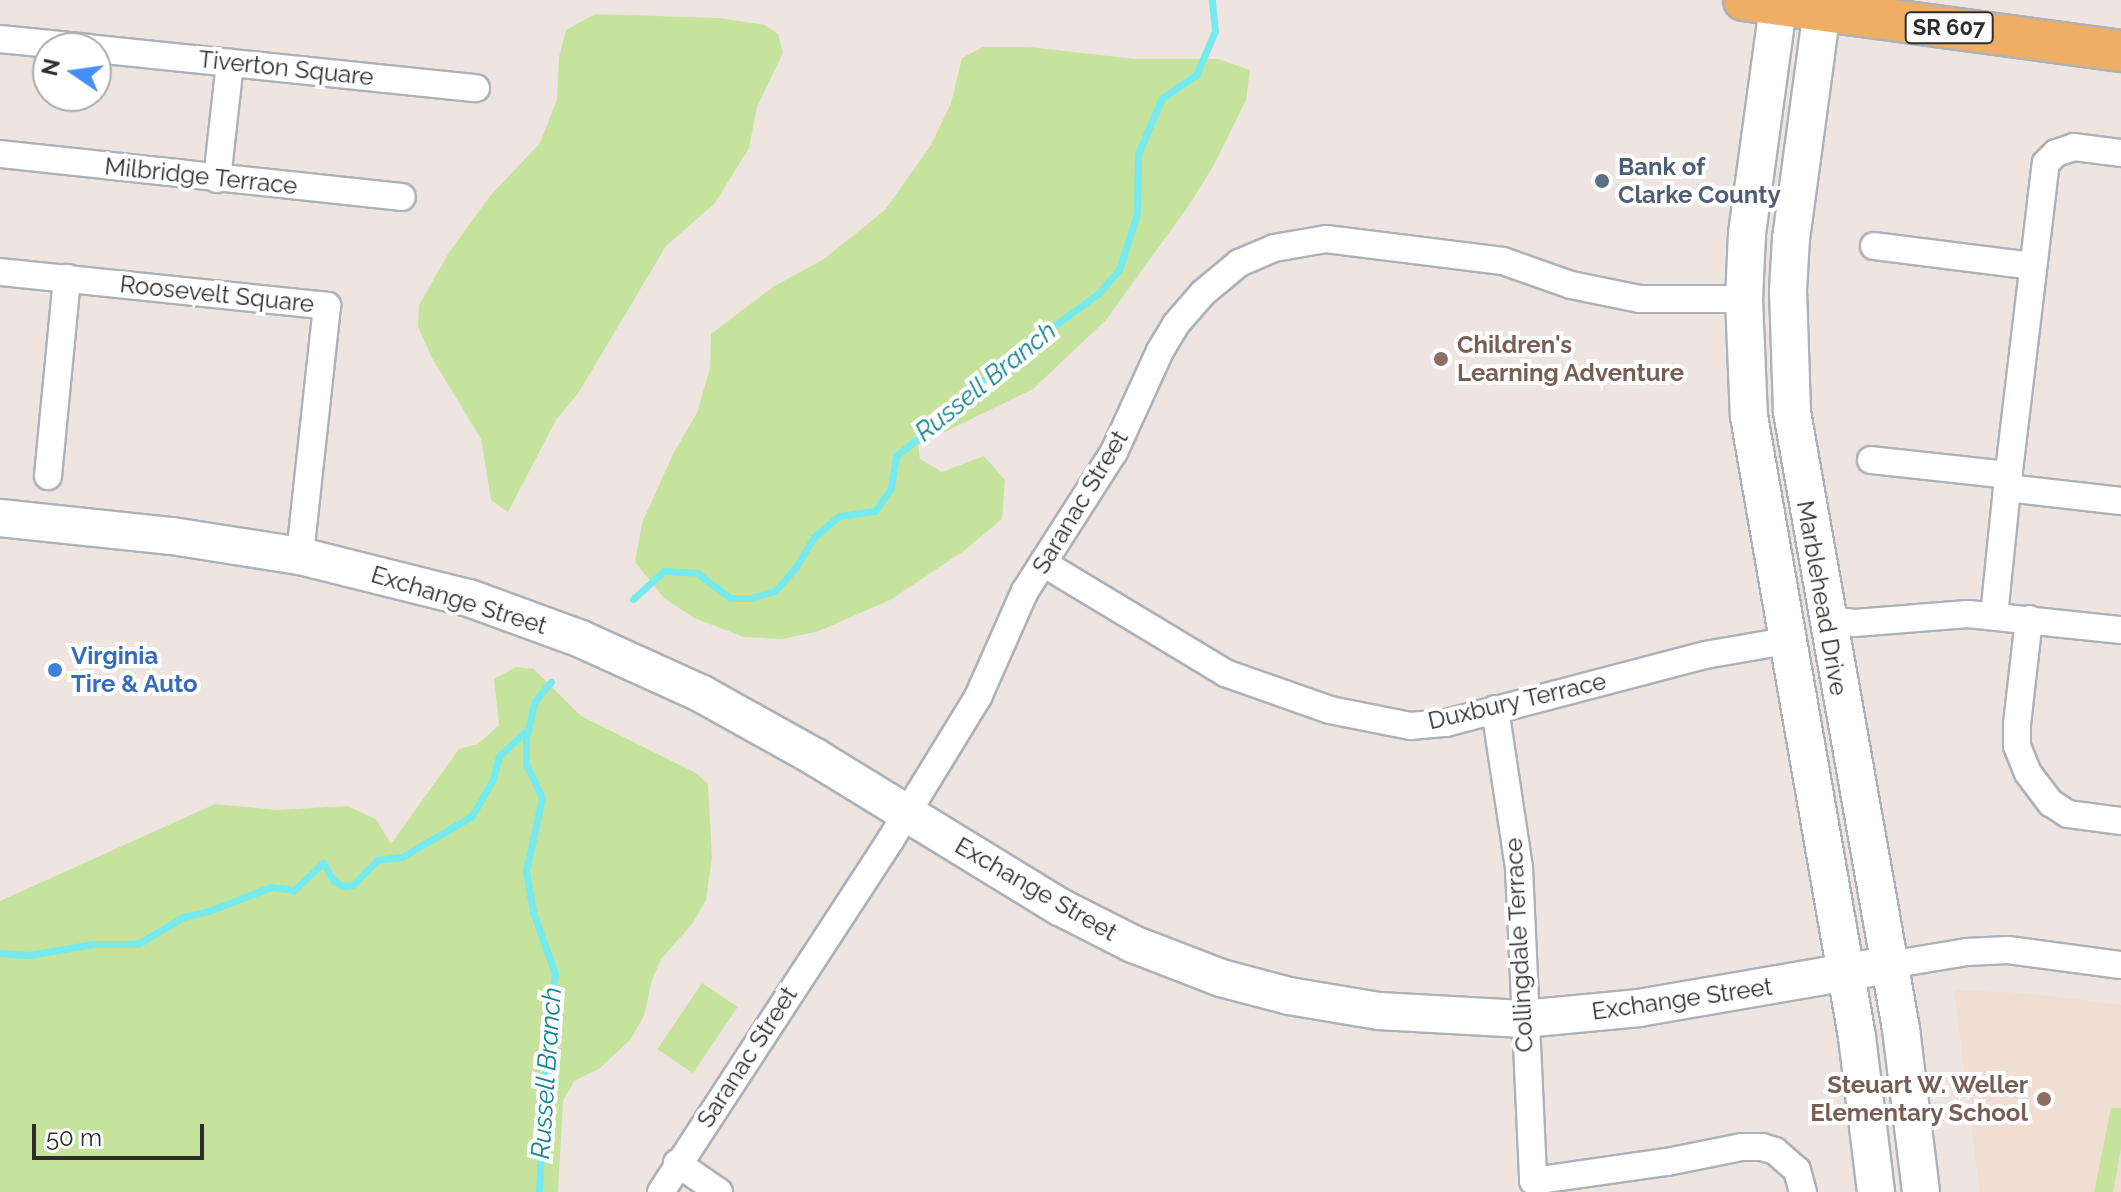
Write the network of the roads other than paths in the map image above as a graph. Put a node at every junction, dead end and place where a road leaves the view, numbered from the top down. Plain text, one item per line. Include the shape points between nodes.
1 (1767, 1) edge
2 (1820, 5) edge
3 (0, 39) edge
4 (32, 42) edge
5 (112, 50) edge
6 (2121, 51) edge
7 (230, 63) junction
8 (476, 88) dead end
9 (2121, 153) edge
10 (0, 154) edge
11 (217, 179) junction
12 (402, 197) dead end
13 (1874, 246) dead end
14 (2033, 266) junction
15 (0, 272) edge
16 (67, 278) junction
17 (1744, 299) junction
18 (1871, 460) dead end
19 (48, 476) dead end
20 (2007, 482) junction
21 (2121, 501) edge
22 (0, 518) edge
23 (1768, 538) junction
24 (300, 556) junction
25 (1043, 563) junction
26 (1994, 616) junction
27 (2029, 619) junction
28 (1828, 620) junction
29 (2121, 630) edge
30 (1786, 641) junction
31 (1495, 709) junction
32 (907, 814) junction
33 (2121, 821) edge
34 (1889, 965) junction
35 (2121, 965) edge
36 (1844, 974) junction
37 (1523, 1019) junction
38 (677, 1163) junction
39 (1532, 1188) edge
40 (661, 1192) edge
41 (719, 1192) edge
42 (1803, 1192) edge
43 (1876, 1192) edge
44 (1921, 1192) edge

1 - 2 main road, SR 607
1 - 17 street, Marblehead Drive
2 - 6 main road, SR 607
2 - 28 street, Marblehead Drive via 1788,290 1792,412
3 - 4 street, Tiverton Square
5 - 7 street, Tiverton Square
7 - 8 street, Tiverton Square
7 - 11 street
9 - 14 street via 2074,147 2046,163
10 - 11 street, Milbridge Terrace
11 - 12 street, Milbridge Terrace
13 - 14 street
14 - 20 street
15 - 16 street, Roosevelt Square
16 - 19 street
16 - 24 street, Roosevelt Square via 327,306
17 - 23 street, Marblehead Drive via 1749,416
17 - 25 street, Saranac Street via 1640,299 1503,261 1370,243 1326,239 1274,248 1239,263 1176,324 1114,452
18 - 20 street
20 - 21 street
20 - 26 street
22 - 24 street, Exchange Street
23 - 28 street via 1786,580
23 - 30 street, Marblehead Drive
24 - 32 street, Exchange Street via 469,598 581,639 702,694
25 - 31 street, Duxbury Terrace via 1225,673 1297,700 1410,726 1446,723
25 - 32 street, Saranac Street via 978,697
26 - 27 street
26 - 28 street
27 - 29 street
27 - 33 street via 2017,724 2017,746 2028,773 2051,803 2068,814
28 - 34 street, Marblehead Drive
30 - 31 street, Duxbury Terrace via 1705,655
30 - 36 street, Marblehead Drive
31 - 37 street, Collingdale Terrace via 1519,868
32 - 37 street, Exchange Street via 1060,907 1133,944 1221,978 1379,1011
32 - 38 street, Saranac Street
34 - 35 street, Exchange Street via 2008,950
34 - 36 street, Exchange Street
34 - 44 street, Marblehead Drive via 1913,1106
36 - 37 street, Exchange Street via 1639,1008
36 - 43 street, Marblehead Drive
37 - 39 street, Collingdale Terrace
38 - 40 street, Saranac Street
38 - 41 street
39 - 42 street via 1762,1147 1797,1170

